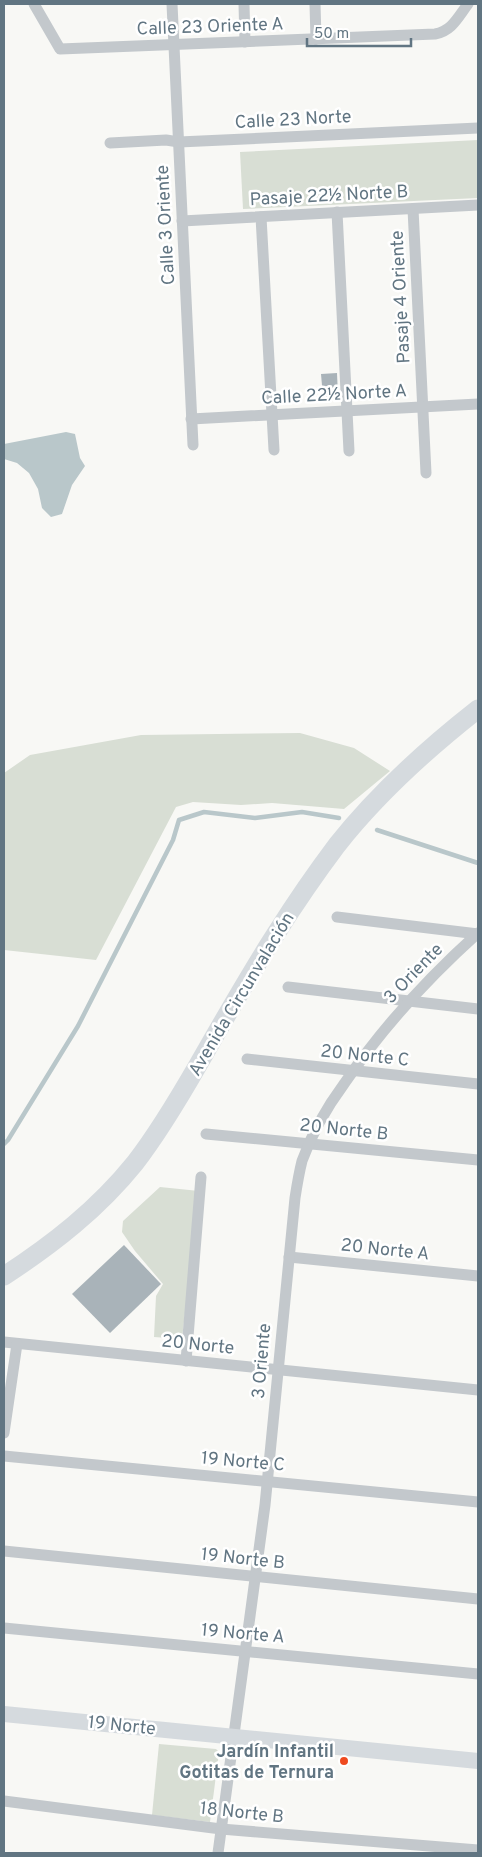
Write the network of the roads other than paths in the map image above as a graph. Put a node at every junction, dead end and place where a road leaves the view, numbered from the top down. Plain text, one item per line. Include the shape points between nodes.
1 (34, 4) edge
2 (172, 4) edge
3 (244, 4) edge
4 (314, 4) edge
5 (468, 4) edge
6 (316, 39) junction
7 (245, 42) junction
8 (174, 45) junction
9 (478, 128) edge
10 (178, 142) junction
11 (110, 143) dead end
12 (478, 205) edge
13 (413, 209) junction
14 (337, 212) junction
15 (261, 217) junction
16 (182, 221) junction
17 (478, 404) edge
18 (422, 407) junction
19 (347, 411) junction
20 (272, 414) junction
21 (191, 419) junction
22 (193, 445) dead end
23 (274, 450) dead end
24 (349, 451) dead end
25 (426, 473) dead end
26 (478, 709) edge
27 (337, 916) dead end
28 (478, 934) edge
29 (288, 987) dead end
30 (409, 1002) junction
31 (478, 1009) edge
32 (247, 1059) dead end
33 (352, 1072) junction
34 (478, 1084) edge
35 (206, 1134) dead end
36 (309, 1143) junction
37 (478, 1160) edge
38 (201, 1177) dead end
39 (289, 1257) junction
40 (4, 1276) edge
41 (478, 1276) edge
42 (4, 1342) edge
43 (17, 1344) junction
44 (186, 1361) junction
45 (277, 1370) junction
46 (478, 1390) edge
47 (4, 1433) edge
48 (4, 1456) edge
49 (268, 1481) junction
50 (478, 1502) edge
51 (4, 1551) edge
52 (256, 1577) junction
53 (478, 1599) edge
54 (4, 1628) edge
55 (246, 1651) junction
56 (478, 1674) edge
57 (4, 1714) edge
58 (234, 1736) junction
59 (478, 1761) edge
60 (4, 1801) edge
61 (221, 1829) junction
62 (478, 1850) edge
63 (218, 1853) edge

1 - 8 street, Calle 23 Oriente A via 60,49
2 - 8 street, Calle 3 Oriente
3 - 7 street
4 - 6 street
5 - 6 street, Calle 23 Oriente A via 444,32
6 - 7 street, Calle 23 Oriente A
7 - 8 street, Calle 23 Oriente A
8 - 10 street, Calle 3 Oriente
9 - 10 street, Calle 23 Norte
10 - 11 street, Calle 23 Norte
10 - 16 street, Calle 3 Oriente
12 - 13 street, Pasaje 22½ Norte B
13 - 14 street, Pasaje 22½ Norte B
13 - 18 street, Pasaje 4 Oriente
14 - 15 street, Pasaje 22½ Norte B
14 - 19 street
15 - 16 street, Pasaje 22½ Norte B
15 - 20 street
16 - 21 street, Calle 3 Oriente
17 - 18 street, Calle 22½ Norte A
18 - 19 street, Calle 22½ Norte A
18 - 25 street, Pasaje 4 Oriente
19 - 20 street, Calle 22½ Norte A
19 - 24 street
20 - 21 street, Calle 22½ Norte A
20 - 23 street
21 - 22 street, Calle 3 Oriente
26 - 40 main road, Avenida Circunvalación via 404,772 338,845 277,932 169,1114 134,1163 83,1218
27 - 28 street
28 - 30 street, 3 Oriente
29 - 30 street
30 - 31 street
30 - 33 street, 3 Oriente
32 - 33 street, 20 Norte C
33 - 34 street, 20 Norte C
33 - 36 street, 3 Oriente
35 - 36 street, 20 Norte B
36 - 37 street, 20 Norte B
36 - 39 street, 3 Oriente via 298,1179
38 - 44 street
39 - 41 street, 20 Norte A
39 - 45 street, 3 Oriente
42 - 43 street, 20 Norte
43 - 44 street, 20 Norte
43 - 47 street
44 - 45 street, 20 Norte
45 - 46 street, 20 Norte
45 - 49 street, 3 Oriente
48 - 49 street, 19 Norte C
49 - 50 street, 19 Norte C
49 - 52 street, 3 Oriente
51 - 52 street, 19 Norte B
52 - 53 street, 19 Norte B
52 - 55 street, 3 Oriente
54 - 55 street, 19 Norte A
55 - 56 street, 19 Norte A
55 - 58 street, 3 Oriente
57 - 58 street, 19 Norte
58 - 59 street, 19 Norte
58 - 61 street, 3 Oriente
60 - 61 street, 18 Norte B
61 - 62 street, 18 Norte B
61 - 63 street, 3 Oriente

